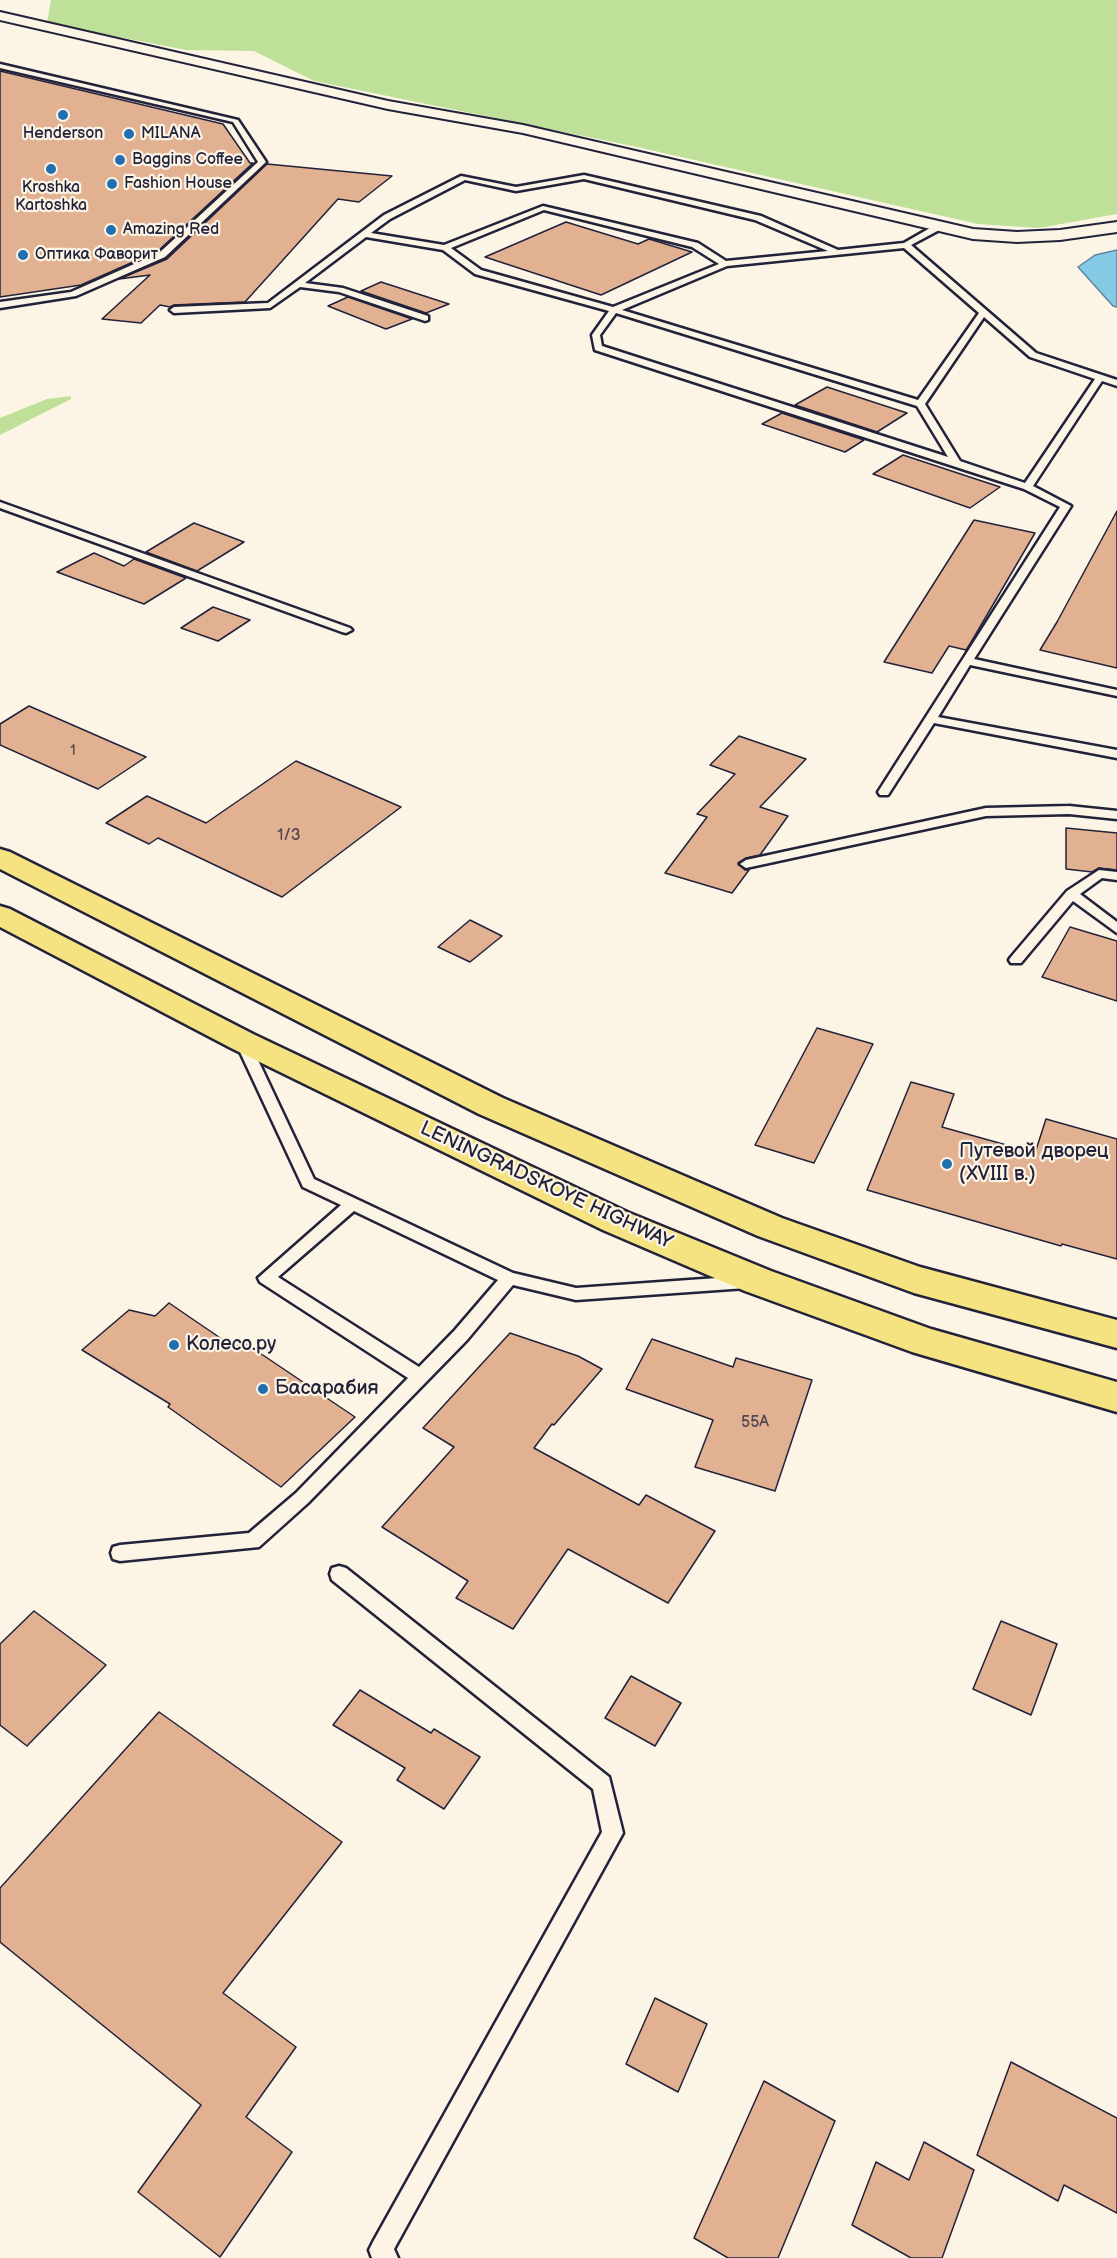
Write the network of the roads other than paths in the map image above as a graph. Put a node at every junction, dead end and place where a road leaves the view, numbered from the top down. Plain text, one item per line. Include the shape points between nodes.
1 (0, 16) edge
2 (0, 66) edge
3 (516, 189) junction
4 (525, 195) dead end
5 (534, 202) dead end
6 (543, 208) junction
7 (940, 226) junction
8 (1117, 226) edge
9 (364, 234) junction
10 (906, 245) junction
11 (445, 248) junction
12 (837, 252) junction
13 (725, 264) junction
14 (298, 284) junction
15 (0, 305) edge
16 (174, 310) dead end
17 (614, 310) junction
18 (983, 313) junction
19 (425, 318) dead end
20 (1099, 378) junction
21 (1117, 383) edge
22 (920, 404) junction
23 (956, 463) junction
24 (1027, 487) junction
25 (0, 505) edge
26 (346, 630) dead end
27 (967, 661) junction
28 (1117, 693) edge
29 (930, 719) junction
30 (1117, 754) edge
31 (884, 792) dead end
32 (1117, 815) edge
33 (0, 858) edge
34 (747, 864) dead end
35 (1117, 876) edge
36 (1072, 894) junction
37 (4, 918) edge
38 (1117, 928) edge
39 (1016, 960) dead end
40 (242, 1041) junction
41 (352, 1204) junction
42 (509, 1278) junction
43 (758, 1281) junction
44 (1117, 1334) edge
45 (420, 1377) junction
46 (1117, 1396) edge
47 (120, 1553) dead end
48 (339, 1574) dead end
49 (386, 2258) edge

1 - 7 street via 388,105 523,129
2 - 15 lane via 236,121 262,162 162,255 73,294
3 - 4 lane
3 - 9 lane via 464,178 387,217
3 - 12 lane via 584,177 758,218
5 - 6 lane
6 - 11 lane
6 - 13 lane via 695,245
7 - 8 street via 973,234 1017,237
7 - 10 lane
9 - 11 lane
9 - 14 lane
10 - 12 lane
10 - 18 lane
11 - 17 lane via 478,272
12 - 13 lane
13 - 17 lane
14 - 16 lane via 270,306
14 - 19 lane via 340,290
17 - 22 lane
17 - 23 lane via 596,335 598,348
18 - 20 lane via 1033,355
18 - 22 lane
20 - 21 lane
20 - 24 lane
22 - 23 lane
23 - 24 lane
24 - 27 lane via 1066,506
25 - 26 lane
27 - 28 lane
27 - 29 lane
29 - 30 lane
29 - 31 lane
32 - 34 lane via 1070,810 986,812
33 - 44 highway via 491,1106 770,1227 914,1279
35 - 36 lane via 1099,874
36 - 38 lane
36 - 39 lane
37 - 40 highway, LENINGRADSKOYE HIGHWAY
40 - 41 lane via 308,1183
40 - 43 highway, LENINGRADSKOYE HIGHWAY via 605,1216
41 - 42 lane
41 - 45 lane via 266,1278
42 - 43 lane via 576,1294
42 - 45 lane
43 - 46 highway, LENINGRADSKOYE HIGHWAY via 925,1342
45 - 47 lane via 302,1498 253,1541
48 - 49 lane via 602,1784 613,1833 381,2250

